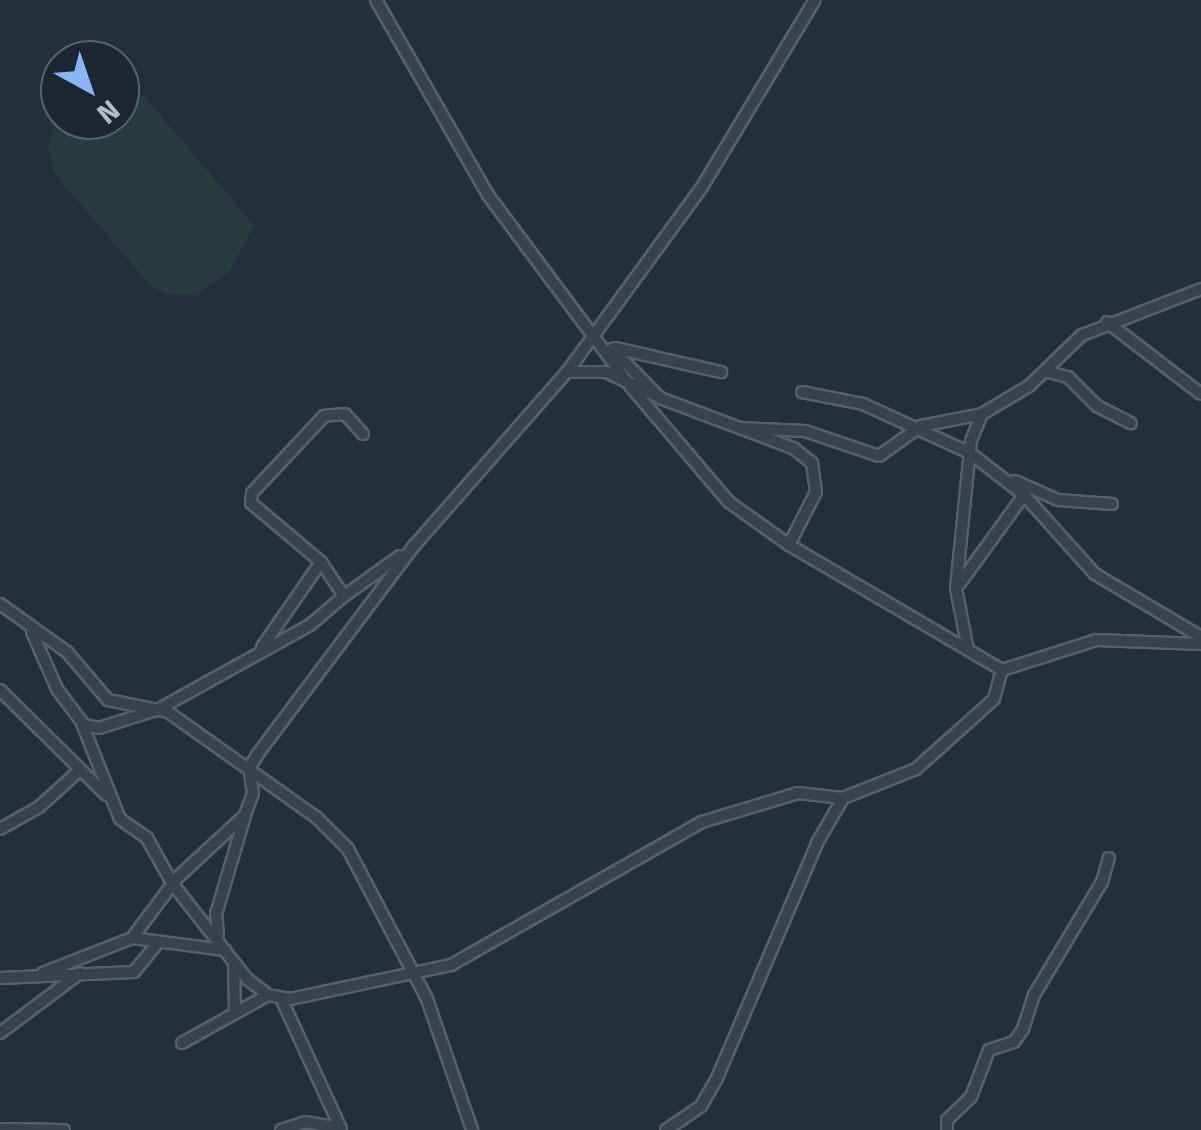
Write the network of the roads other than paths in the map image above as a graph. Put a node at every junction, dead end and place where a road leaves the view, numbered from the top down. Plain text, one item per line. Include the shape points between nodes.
1 (376, 0) edge
2 (815, 0) edge
3 (1201, 289) edge
4 (1108, 322) junction
5 (594, 331) junction
6 (608, 347) junction
7 (1044, 371) junction
8 (567, 372) junction
9 (721, 372) dead end
10 (631, 387) junction
11 (802, 392) dead end
12 (1201, 394) edge
13 (660, 398) junction
14 (982, 414) junction
15 (1130, 423) dead end
16 (922, 426) junction
17 (739, 428) junction
18 (363, 434) dead end
19 (970, 453) junction
20 (1001, 474) junction
21 (1024, 494) junction
22 (1112, 504) dead end
23 (789, 545) junction
24 (413, 547) junction
25 (321, 562) junction
26 (956, 588) junction
27 (344, 596) junction
28 (0, 604) edge
29 (31, 630) junction
30 (1201, 641) edge
31 (968, 650) junction
32 (250, 658) junction
33 (1002, 670) junction
34 (0, 690) edge
35 (159, 709) junction
36 (81, 722) junction
37 (249, 768) junction
38 (80, 770) junction
39 (843, 798) junction
40 (114, 802) junction
41 (246, 816) junction
42 (0, 829) edge
43 (1109, 858) dead end
44 (172, 883) junction
45 (132, 938) junction
46 (218, 938) junction
47 (157, 944) junction
48 (225, 950) junction
49 (234, 960) junction
50 (413, 970) junction
51 (43, 972) junction
52 (81, 972) junction
53 (0, 978) edge
54 (268, 996) junction
55 (280, 998) junction
56 (236, 1013) junction
57 (0, 1033) edge
58 (182, 1043) dead end
59 (0, 1130) edge
60 (64, 1130) edge
61 (281, 1130) edge
62 (472, 1130) edge
63 (666, 1130) edge
64 (948, 1130) edge

1 - 5 street via 488,195
2 - 5 street via 702,187
3 - 4 street
4 - 7 street via 1074,340
4 - 12 street
5 - 6 street
5 - 8 street
6 - 9 street
6 - 10 street
6 - 13 street
7 - 14 street
7 - 15 street via 1068,377 1096,406
8 - 10 street via 606,372
8 - 24 street
10 - 13 street
10 - 23 street via 719,493
11 - 16 street via 863,404
13 - 17 street
14 - 16 street
14 - 19 street
16 - 17 street via 874,457 805,431
16 - 19 street
17 - 23 street via 793,448 812,463 816,492
18 - 25 street via 345,414 324,416 252,493 253,506
19 - 20 street
19 - 26 street
20 - 21 street
20 - 22 street via 1058,500
21 - 26 street
21 - 30 street via 1095,574
23 - 31 street
24 - 27 street
24 - 37 street
25 - 27 street
25 - 32 street via 274,635
26 - 31 street
27 - 32 street via 310,626
28 - 29 street
29 - 35 street via 67,652 114,703
29 - 36 street via 56,688
30 - 33 street via 1096,640
31 - 33 street
32 - 35 street
33 - 39 street via 994,699 916,769
34 - 38 street
35 - 36 street via 99,728
35 - 37 street
36 - 40 street
37 - 41 street via 254,793
37 - 50 street via 348,850
38 - 40 street
38 - 42 street via 39,807
39 - 50 street via 798,792 702,822 451,966
39 - 63 street via 810,856 717,1078 702,1106
40 - 44 street via 124,824 147,838
41 - 44 street
41 - 46 street via 216,914
43 - 64 street via 1102,882 1034,995 1019,1036 989,1050 971,1097 947,1120
44 - 45 street
44 - 46 street
45 - 47 street
45 - 51 street
46 - 48 street
47 - 48 street
47 - 52 street via 134,972
48 - 49 street
49 - 54 street
49 - 56 street
50 - 55 street
50 - 62 street
51 - 52 street
51 - 53 street
52 - 57 street
54 - 55 street
54 - 56 street
55 - 61 street via 341,1129 305,1122
56 - 58 street
59 - 60 street

